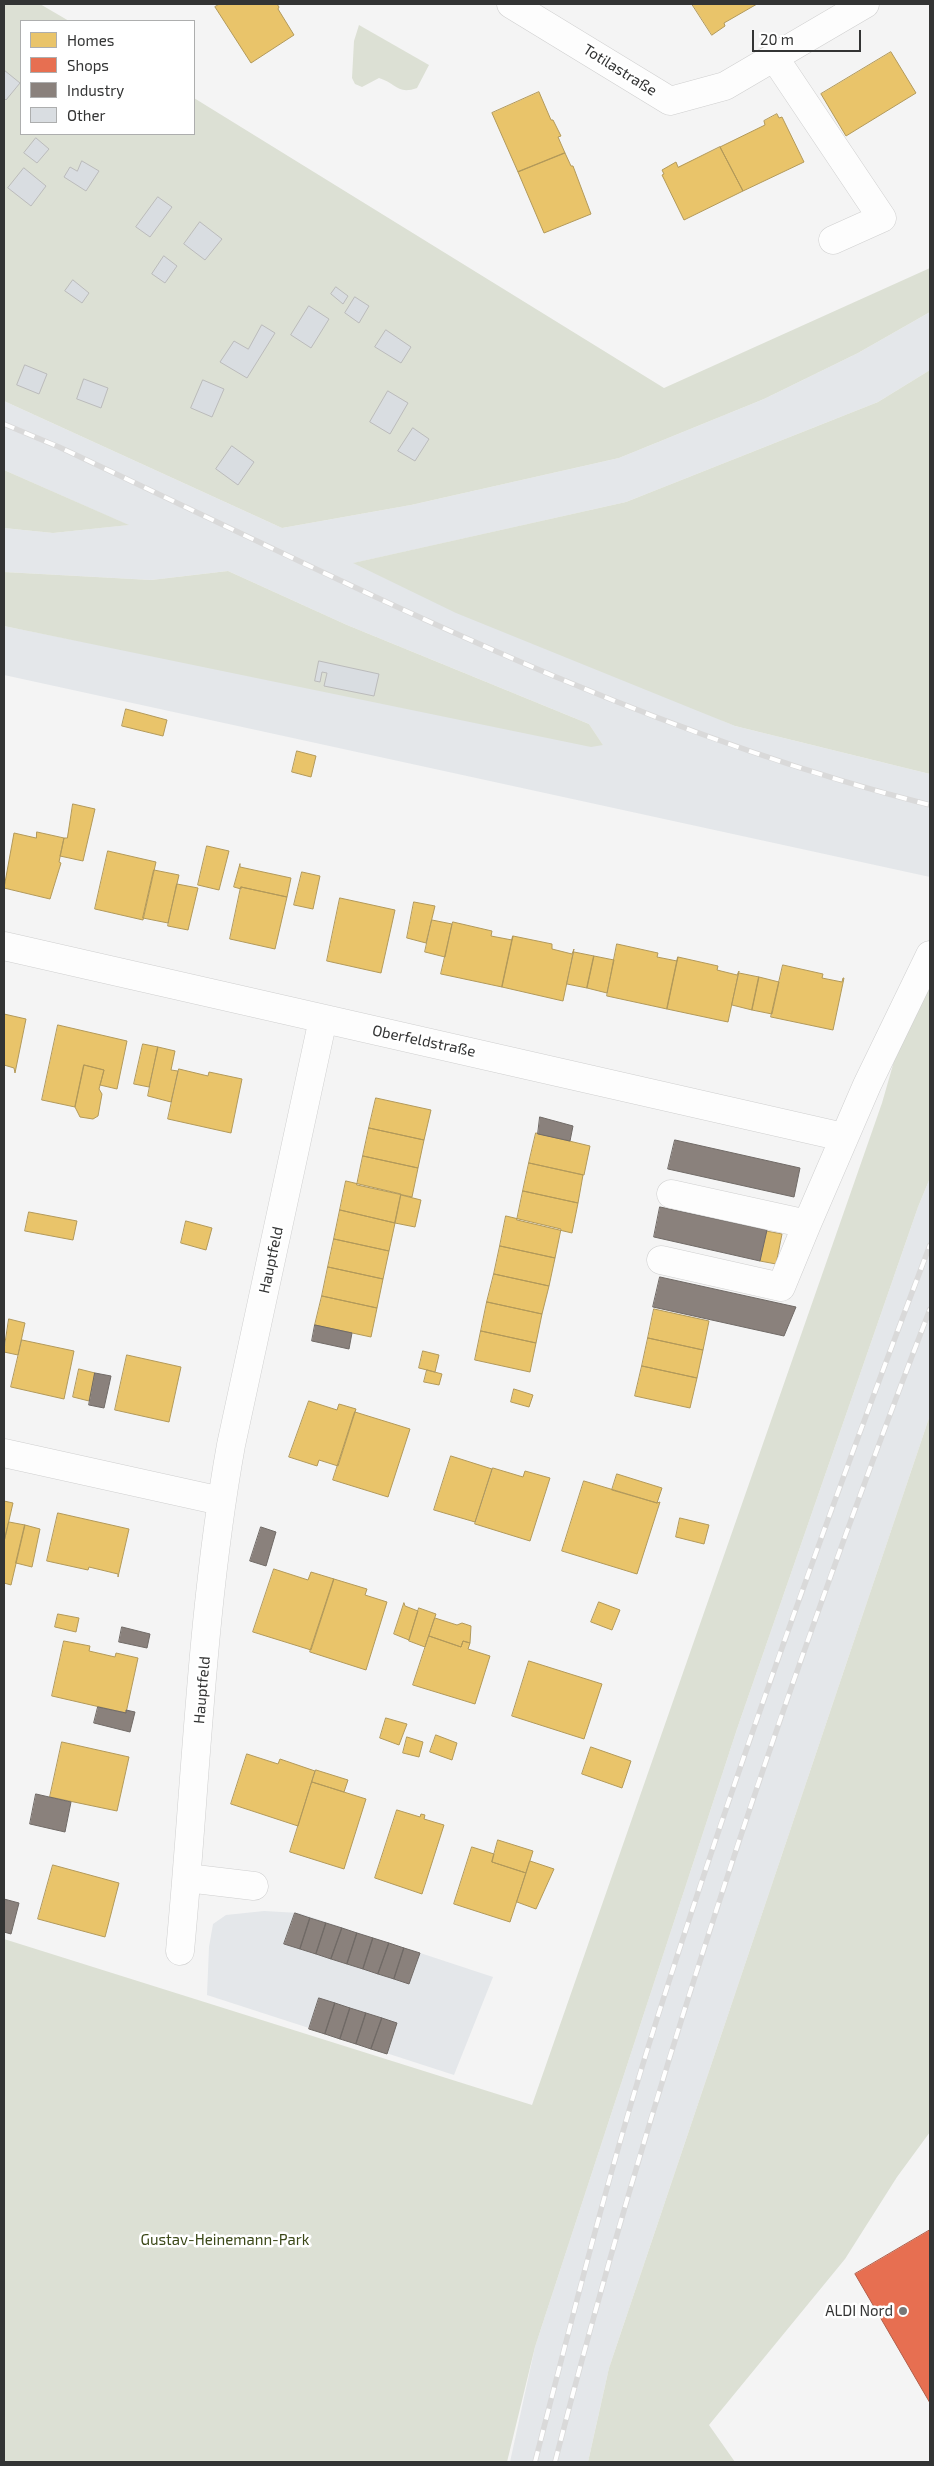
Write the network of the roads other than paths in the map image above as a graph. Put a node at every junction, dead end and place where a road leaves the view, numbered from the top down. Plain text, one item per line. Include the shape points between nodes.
1 (511, 4) edge
2 (865, 4) edge
3 (774, 56) junction
4 (833, 240) dead end
5 (4, 946) edge
6 (930, 955) edge
7 (323, 1019) junction
8 (843, 1137) junction
9 (671, 1194) dead end
10 (807, 1224) junction
11 (661, 1260) dead end
12 (4, 1453) edge
13 (221, 1501) junction
14 (187, 1878) junction
15 (254, 1886) dead end
16 (180, 1951) dead end

1 - 3 street, Totilastraße via 670,102 725,86
2 - 3 street, Totilastraße
3 - 4 street via 882,218
5 - 7 street, Oberfeldstraße
6 - 8 street
7 - 8 street, Oberfeldstraße
7 - 13 street, Hauptfeld
8 - 10 street
9 - 10 street
10 - 11 street via 781,1287
12 - 13 street
13 - 14 street, Hauptfeld
14 - 15 street
14 - 16 street, Hauptfeld

